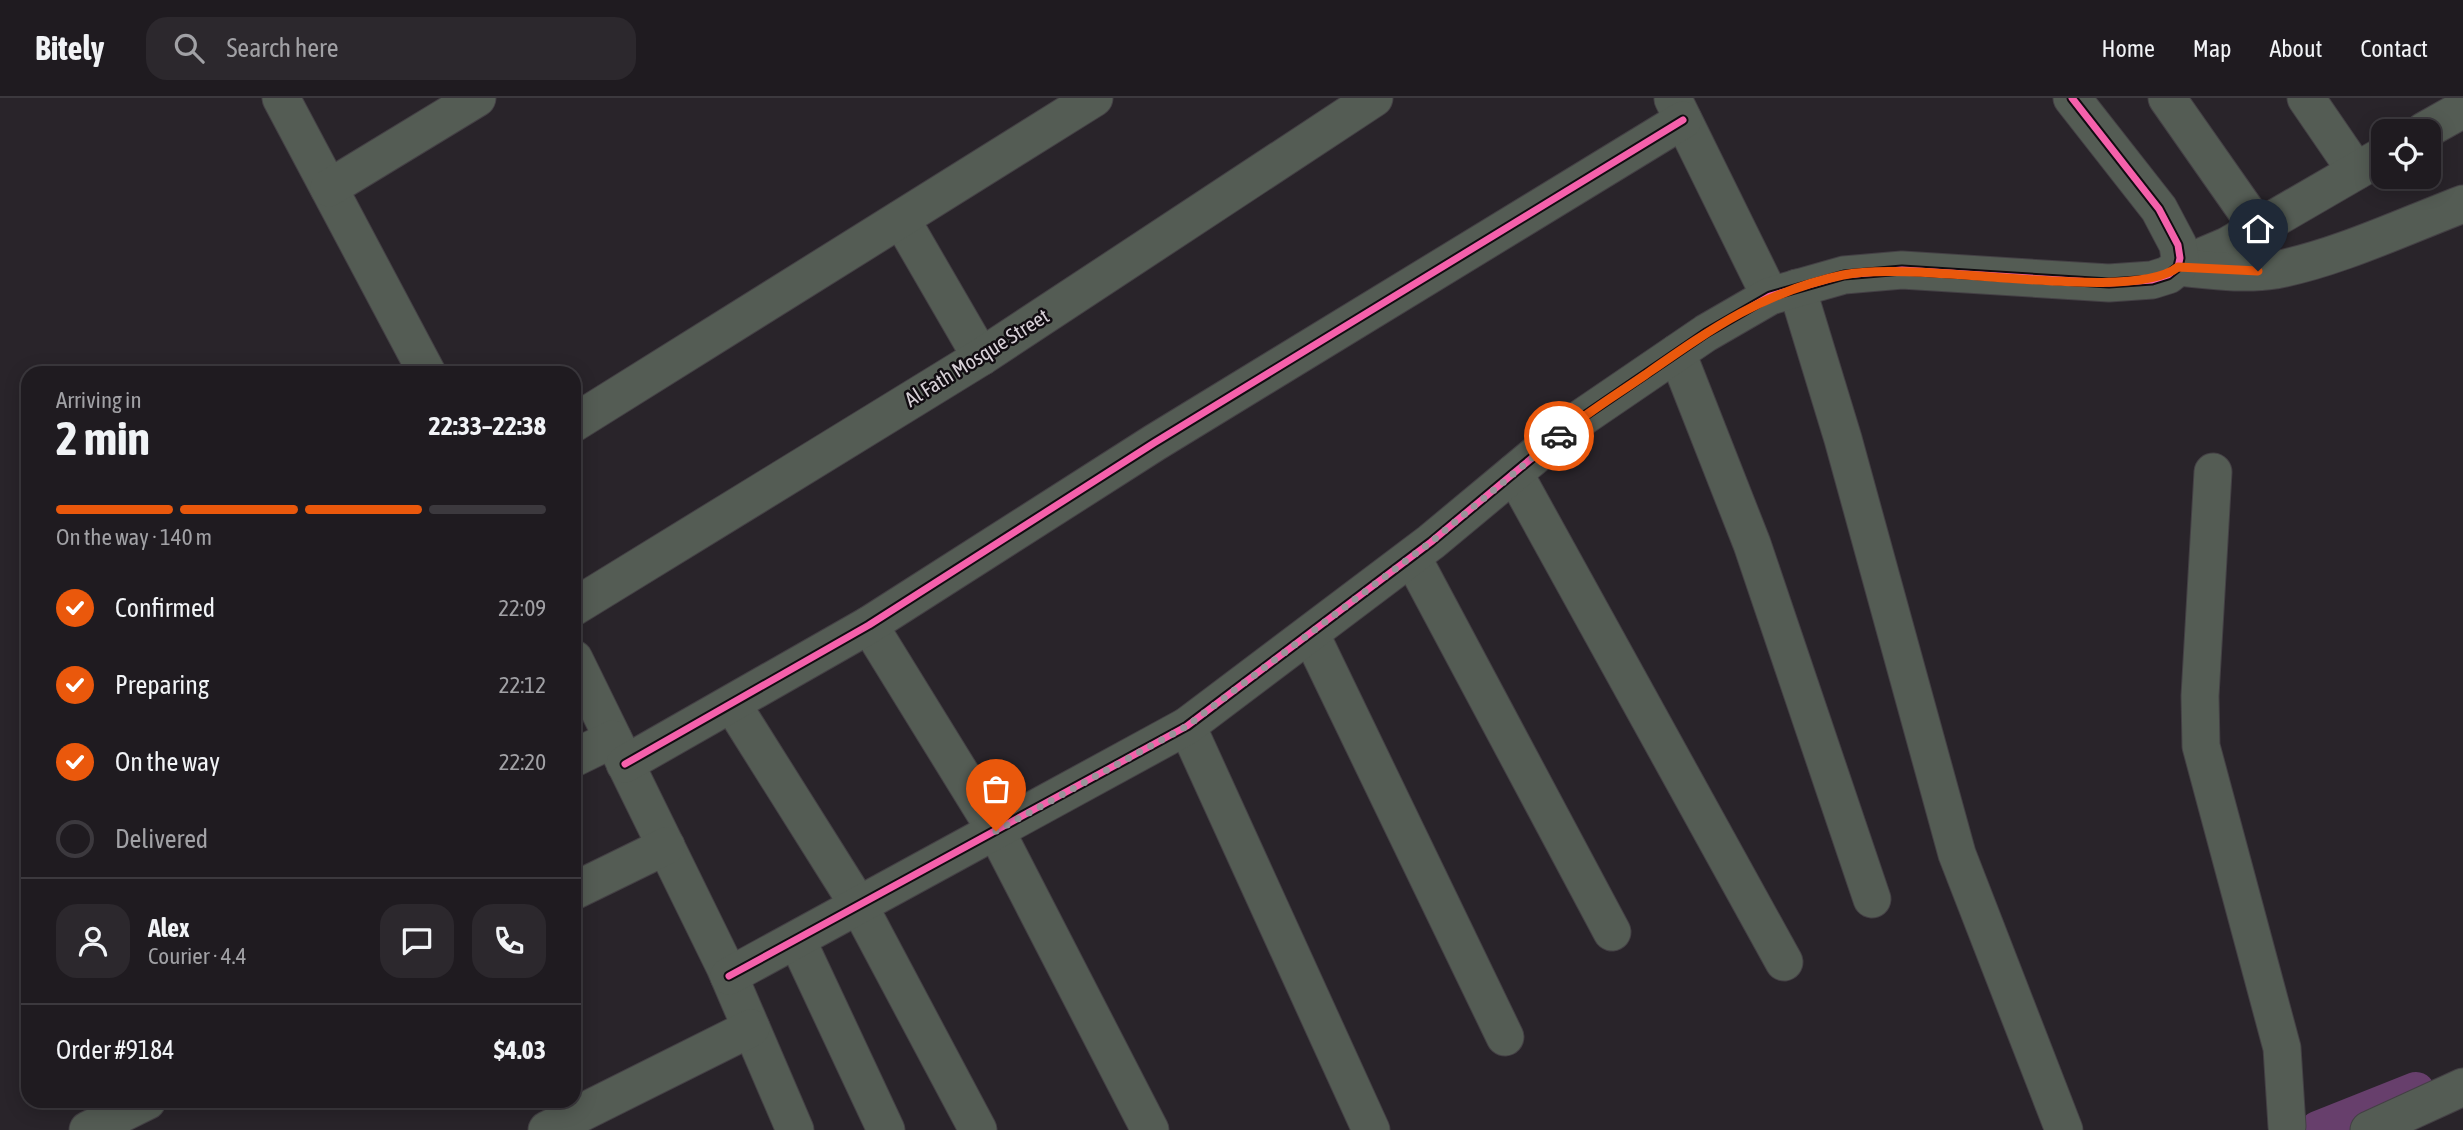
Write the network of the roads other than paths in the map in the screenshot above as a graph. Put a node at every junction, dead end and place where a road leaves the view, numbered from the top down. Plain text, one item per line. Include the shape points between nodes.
1 (281, 98) edge
2 (477, 98) edge
3 (1094, 98) edge
4 (1374, 98) edge
5 (2072, 98) edge
6 (2167, 98) edge
7 (2306, 98) edge
8 (1678, 109) edge
9 (2463, 109) edge
10 (2441, 121) edge
11 (2370, 163) edge
12 (329, 188) junction
13 (2463, 204) edge
14 (901, 219) junction
15 (2258, 228) junction
16 (2178, 267) junction
17 (1784, 292) junction
18 (1677, 353) junction
19 (981, 357) junction
20 (423, 366) edge
21 (581, 419) edge
22 (2213, 472) dead end
23 (1514, 473) junction
24 (1412, 557) junction
25 (581, 603) edge
26 (869, 625) junction
27 (1311, 635) junction
28 (581, 673) edge
29 (732, 704) junction
30 (1187, 726) junction
31 (619, 752) junction
32 (581, 757) edge
33 (996, 831) junction
34 (666, 846) junction
35 (581, 888) edge
36 (1872, 899) dead end
37 (859, 906) junction
38 (1612, 932) dead end
39 (797, 940) junction
40 (1784, 962) dead end
41 (729, 976) junction
42 (751, 1028) junction
43 (1505, 1037) dead end
44 (2463, 1087) edge
45 (133, 1108) edge
46 (2286, 1129) edge
47 (88, 1130) edge
48 (547, 1130) edge
49 (795, 1130) edge
50 (886, 1130) edge
51 (978, 1130) edge
52 (1150, 1130) edge
53 (1371, 1130) edge
54 (2064, 1130) edge
55 (2369, 1130) edge

1 - 12 street
2 - 12 street
3 - 14 street
4 - 19 street, Al Fath Mosque Street
5 - 16 street via 2159,209 2178,245
6 - 15 street
7 - 11 street
8 - 17 street
8 - 26 street
9 - 10 street
11 - 15 street
12 - 20 street
13 - 16 street via 2274,270 2241,273
14 - 19 street
14 - 21 street
15 - 16 street
16 - 17 street via 2152,280 2109,283 1902,270 1844,275
17 - 18 street
17 - 54 street via 1843,439 1958,854
18 - 23 street via 1574,424
18 - 36 street via 1752,544
19 - 25 street, Al Fath Mosque Street
22 - 46 street via 2201,746 2282,1048
23 - 24 street
23 - 40 street
24 - 27 street
24 - 38 street
26 - 29 street
26 - 33 street
27 - 30 street
27 - 43 street
28 - 31 street
29 - 31 street
29 - 37 street
30 - 33 street
30 - 53 street
31 - 32 street
31 - 34 street
33 - 37 street
33 - 52 street
34 - 35 street
34 - 41 street
37 - 39 street
37 - 51 street
39 - 41 street
39 - 50 street
41 - 42 street
42 - 48 street
42 - 49 street
44 - 55 street
45 - 47 street

